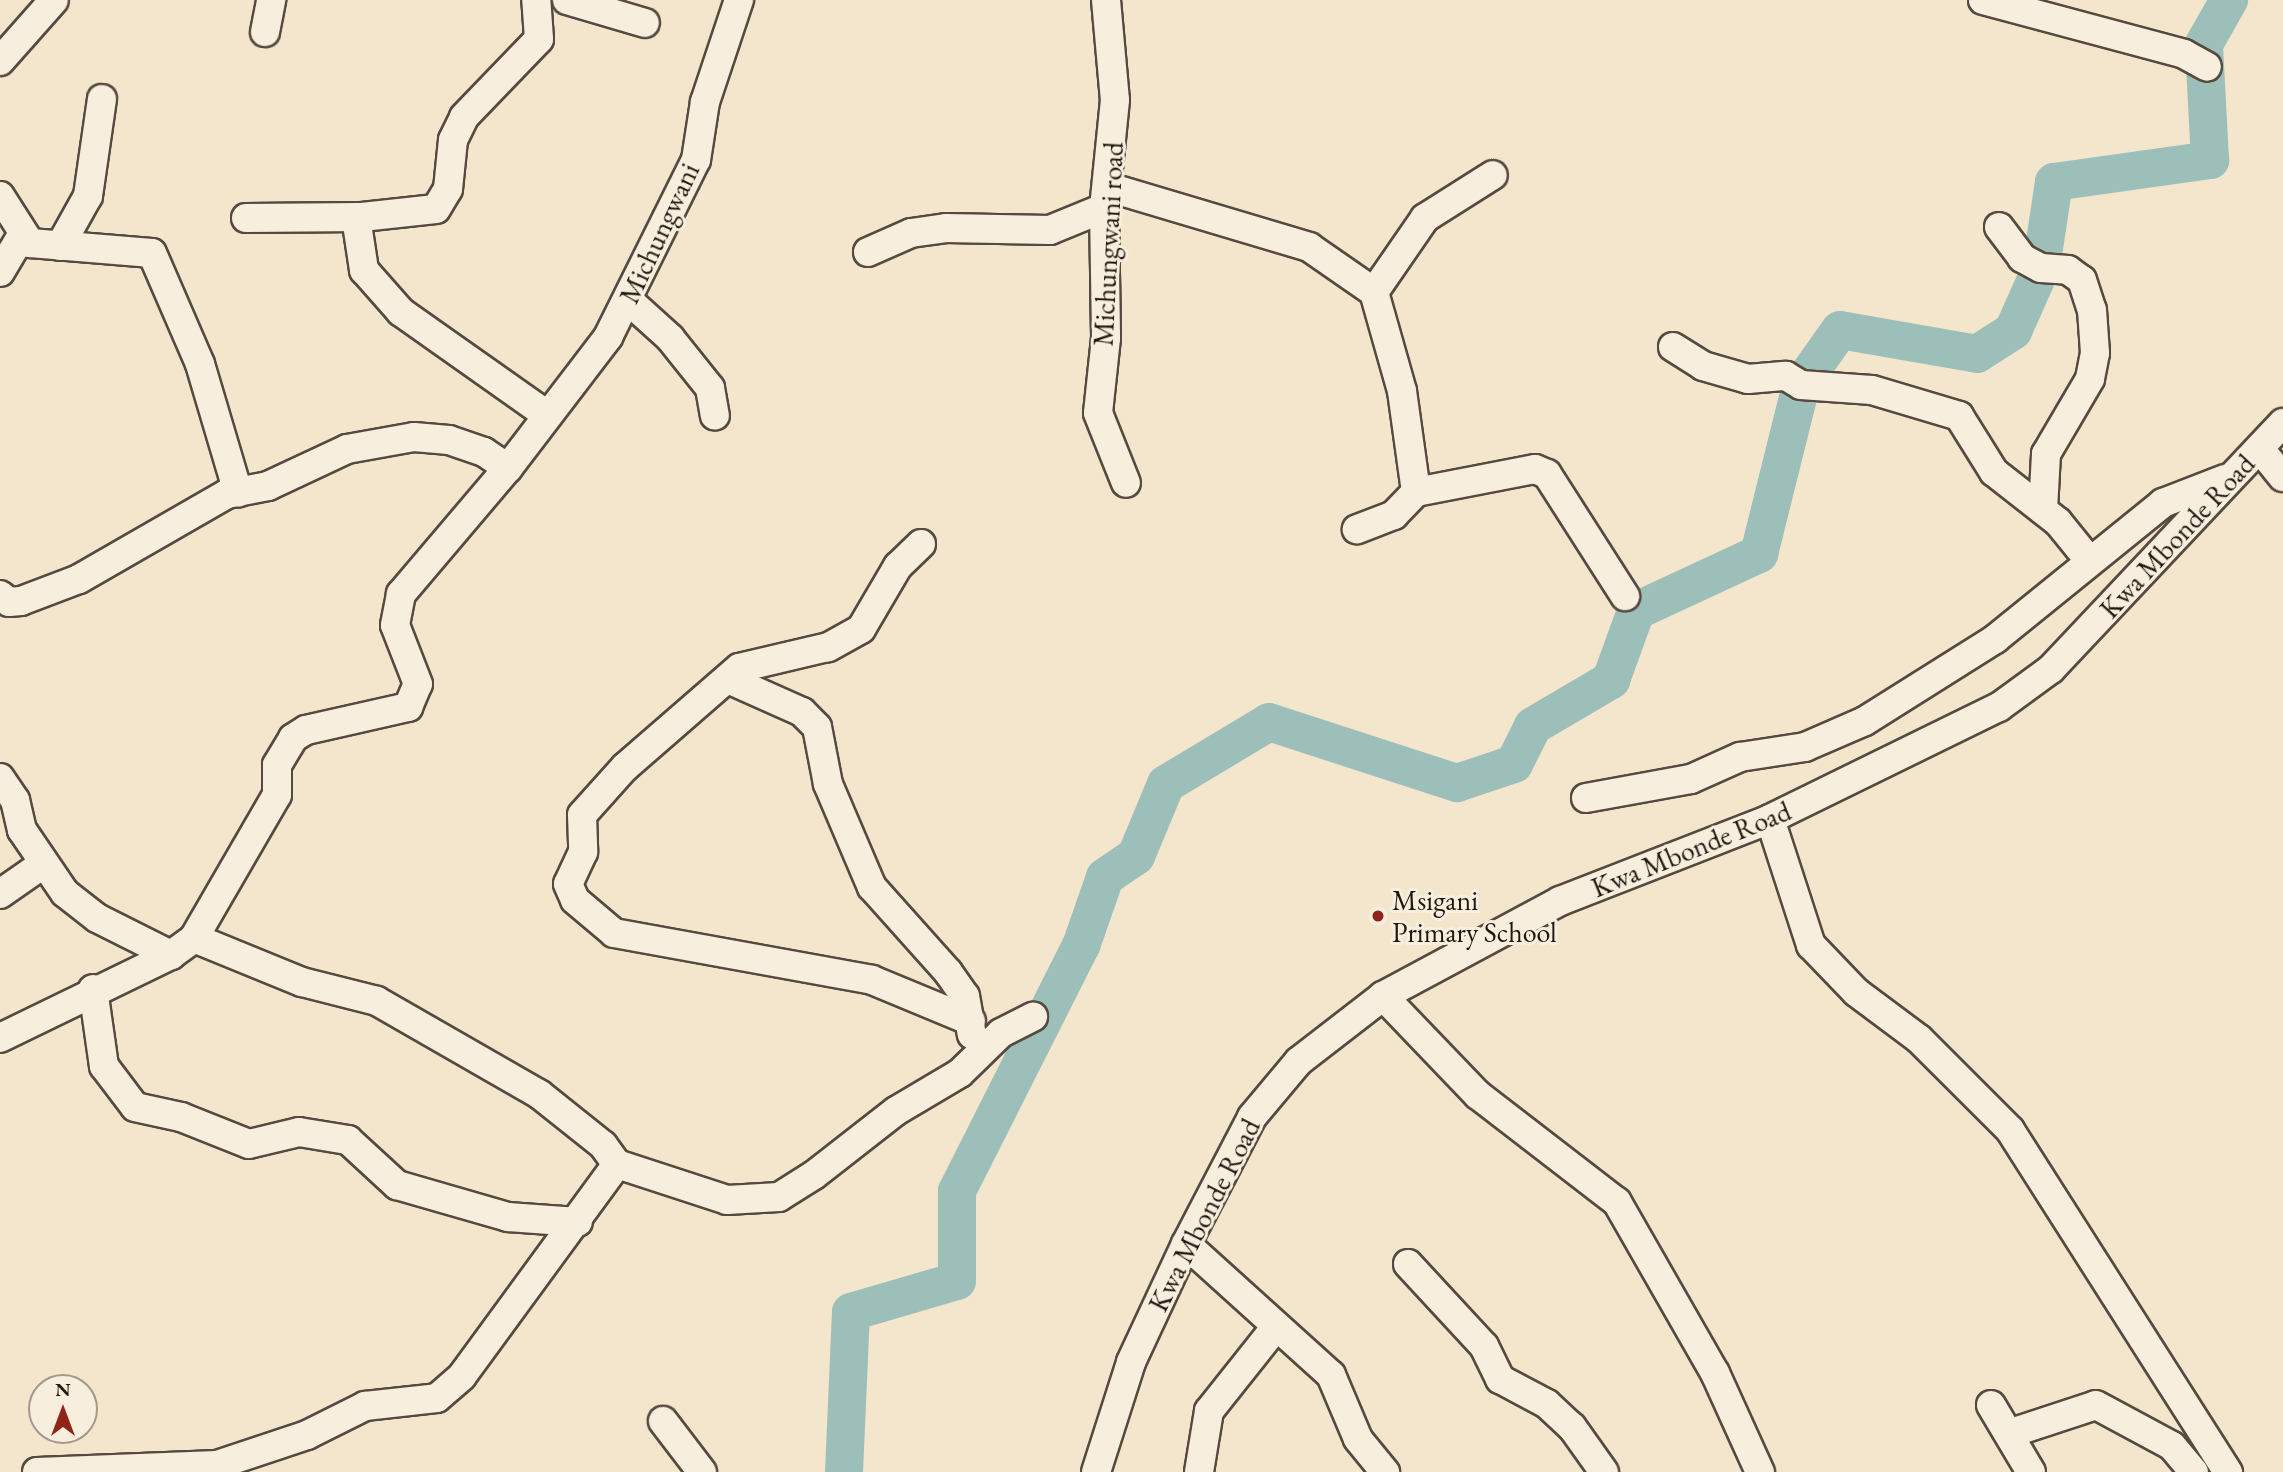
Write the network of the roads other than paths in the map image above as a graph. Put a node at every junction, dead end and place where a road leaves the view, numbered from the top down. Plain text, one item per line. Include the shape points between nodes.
1 (54, 0) edge
2 (271, 0) edge
3 (536, 0) edge
4 (566, 0) edge
5 (739, 0) edge
6 (1106, 0) edge
7 (1983, 0) edge
8 (645, 23) dead end
9 (265, 32) dead end
10 (0, 61) edge
11 (2207, 67) dead end
12 (102, 99) dead end
13 (1493, 176) dead end
14 (0, 196) edge
15 (1106, 198) junction
16 (356, 217) junction
17 (246, 218) dead end
18 (1998, 227) dead end
19 (22, 235) junction
20 (60, 246) junction
21 (868, 252) dead end
22 (0, 272) edge
23 (1374, 292) junction
24 (628, 300) junction
25 (1673, 347) dead end
26 (549, 411) junction
27 (715, 416) dead end
28 (2283, 423) edge
29 (2260, 449) junction
30 (508, 468) junction
31 (2233, 476) junction
32 (2283, 477) edge
33 (1126, 483) dead end
34 (238, 492) junction
35 (1416, 492) junction
36 (2043, 510) junction
37 (1357, 529) dead end
38 (921, 544) dead end
39 (2088, 559) junction
40 (0, 595) edge
41 (1625, 596) dead end
42 (728, 679) junction
43 (0, 778) edge
44 (1586, 798) dead end
45 (1770, 819) junction
46 (43, 864) junction
47 (0, 894) edge
48 (194, 938) junction
49 (171, 955) junction
50 (93, 989) junction
51 (1383, 996) junction
52 (1033, 1017) dead end
53 (971, 1020) junction
54 (0, 1038) edge
55 (974, 1059) junction
56 (617, 1164) junction
57 (578, 1222) junction
58 (1186, 1244) junction
59 (1408, 1264) dead end
60 (1275, 1328) junction
61 (1992, 1405) dead end
62 (663, 1421) dead end
63 (2011, 1433) junction
64 (37, 1472) edge
65 (702, 1472) edge
66 (1096, 1472) edge
67 (1199, 1472) edge
68 (1385, 1472) edge
69 (1604, 1472) edge
70 (1760, 1472) edge
71 (2031, 1472) edge
72 (2194, 1472) edge
73 (2228, 1472) edge

1 - 10 street
2 - 9 street
3 - 16 street via 539,39 464,117 453,140 445,201 425,212
4 - 8 street
5 - 24 street, Michungwani via 705,102 696,159
6 - 15 street, Michungwani road via 1115,100
7 - 11 street via 2164,48
12 - 20 street via 88,196
13 - 23 street via 1425,218
14 - 19 street
15 - 21 street via 1050,230 946,228 911,233
15 - 23 street via 1309,247
15 - 33 street, Michungwani road via 1106,338 1098,413
16 - 17 street
16 - 26 street via 365,270 401,312
18 - 36 street via 2022,258 2041,268 2068,270 2082,280 2092,310 2095,353 2090,379 2046,454
19 - 20 street via 30,243
19 - 22 street
20 - 34 street via 152,253 200,364
23 - 35 street via 1402,391
24 - 26 street, Michungwani via 607,337
24 - 27 street via 670,338 710,388
25 - 36 street via 1703,366 1748,379 1786,376 1801,385 1872,390 1932,404 1958,416 1994,472
26 - 30 street, Michungwani
28 - 29 street, Kwa Mbonde Road
29 - 31 street, Kwa Mbonde Road
29 - 32 street
30 - 34 street via 465,444 414,437 347,449 268,486
30 - 48 street, Michungwani via 401,594 395,625 418,684 408,707 306,730 293,738 276,765 277,795
31 - 39 street via 2163,503
31 - 45 street, Kwa Mbonde Road via 2051,669 1999,707 1927,746
34 - 40 street via 162,528 79,579 22,601 9,602
35 - 37 street via 1394,515
35 - 41 street via 1535,469 1547,474
36 - 39 street
38 - 42 street via 898,566 861,629 828,647 739,668
39 - 44 street via 1995,639 1865,721 1805,747 1740,758 1691,779
42 - 53 street via 802,712 817,727 828,784 872,887 948,972 965,996
42 - 53 street via 625,767 582,815 583,852 568,884 575,900 614,933 872,980
43 - 46 street
45 - 51 street, Kwa Mbonde Road via 1560,901
45 - 73 street via 1811,945 1856,992 1919,1039 2010,1130
46 - 47 street
46 - 49 street via 65,892 97,918
48 - 49 street
48 - 56 street via 302,982 377,1001 539,1094 603,1144
49 - 50 street
50 - 54 street
50 - 57 street via 104,1066 135,1107 181,1117 249,1144 299,1132 348,1140 397,1185 508,1217
51 - 58 street, Kwa Mbonde Road via 1299,1060 1252,1117
51 - 70 street via 1478,1095 1617,1202 1715,1373
52 - 55 street via 1001,1033
53 - 55 street
55 - 56 street via 779,1197 727,1200
56 - 57 street
57 - 64 street via 462,1376 437,1398 365,1406 307,1434 217,1465
58 - 60 street
58 - 66 street, Kwa Mbonde Road via 1131,1362
59 - 69 street via 1485,1346 1500,1379 1547,1404
60 - 67 street via 1209,1411
60 - 68 street via 1331,1375 1358,1440
61 - 63 street
62 - 65 street
63 - 71 street
63 - 72 street via 2096,1405 2172,1446

